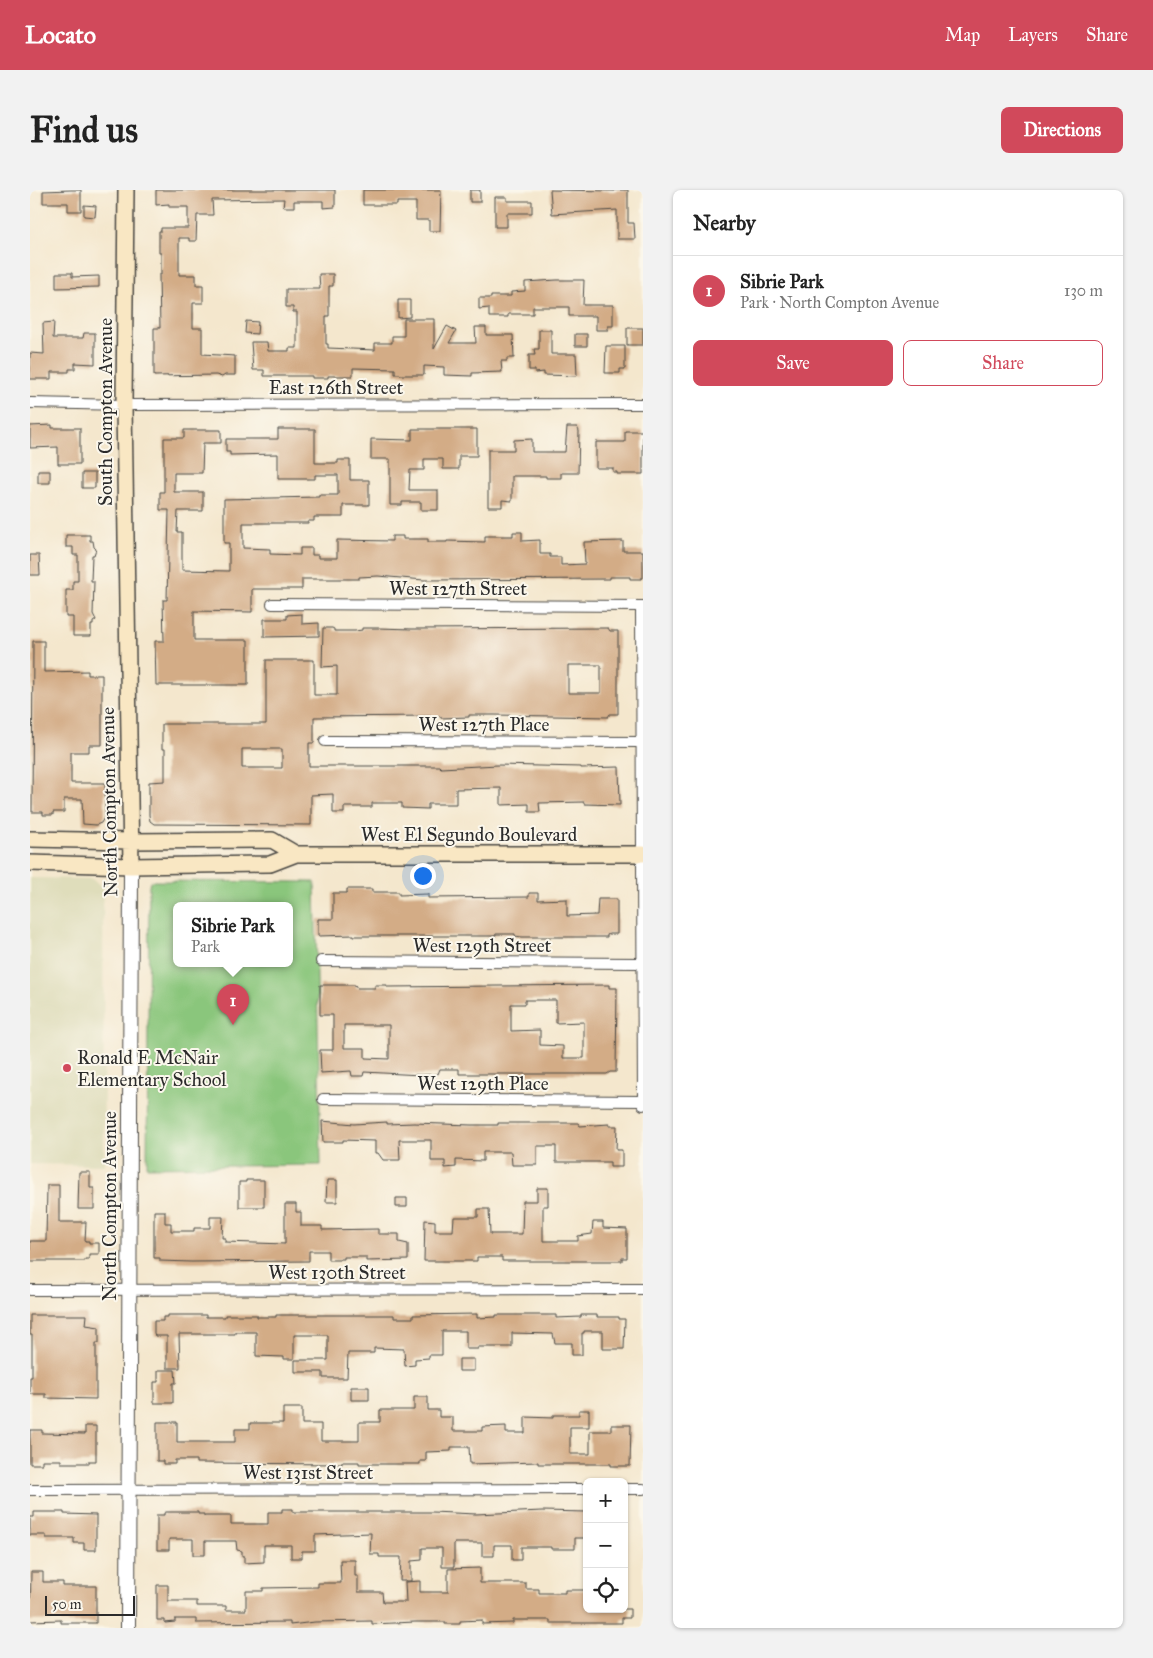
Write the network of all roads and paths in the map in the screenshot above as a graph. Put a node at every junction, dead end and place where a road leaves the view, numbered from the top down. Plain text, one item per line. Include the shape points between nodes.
1 (126, 190) edge
2 (30, 403) edge
3 (643, 404) edge
4 (124, 406) junction
5 (272, 604) dead end
6 (642, 606) edge
7 (126, 635) joint
8 (325, 741) dead end
9 (642, 742) edge
10 (30, 839) edge
11 (131, 841) junction
12 (296, 854) junction
13 (642, 854) edge
14 (30, 863) edge
15 (131, 866) junction
16 (321, 961) dead end
17 (642, 963) edge
18 (324, 1099) dead end
19 (643, 1103) edge
20 (129, 1289) junction
21 (30, 1290) edge
22 (643, 1290) edge
23 (583, 1489) edge
24 (628, 1489) edge
25 (643, 1489) edge
26 (30, 1490) edge
27 (129, 1490) junction
28 (128, 1628) edge

1 - 4 main road, South Compton Avenue
2 - 4 street, East 126th Street
3 - 4 street, East 126th Street
4 - 7 main road, South Compton Avenue
5 - 6 street, West 127th Street
6 - 9 street
7 - 11 main road, North Compton Avenue
8 - 9 street, West 127th Place
9 - 13 street
10 - 11 main road
11 - 12 main road via 272,840
11 - 15 main road, North Compton Avenue
12 - 13 main road, West El Segundo Boulevard
12 - 15 main road, West El Segundo Boulevard via 270,864
13 - 17 street
14 - 15 main road, West El Segundo Boulevard
15 - 20 street, North Compton Avenue
16 - 17 street, West 129th Street
17 - 19 street
18 - 19 street, West 129th Place
20 - 21 street, West 130th Street
20 - 22 street, West 130th Street
20 - 27 street, North Compton Avenue
23 - 27 street, West 131st Street
24 - 25 street
26 - 27 street, West 131st Street
27 - 28 street, North Compton Avenue

